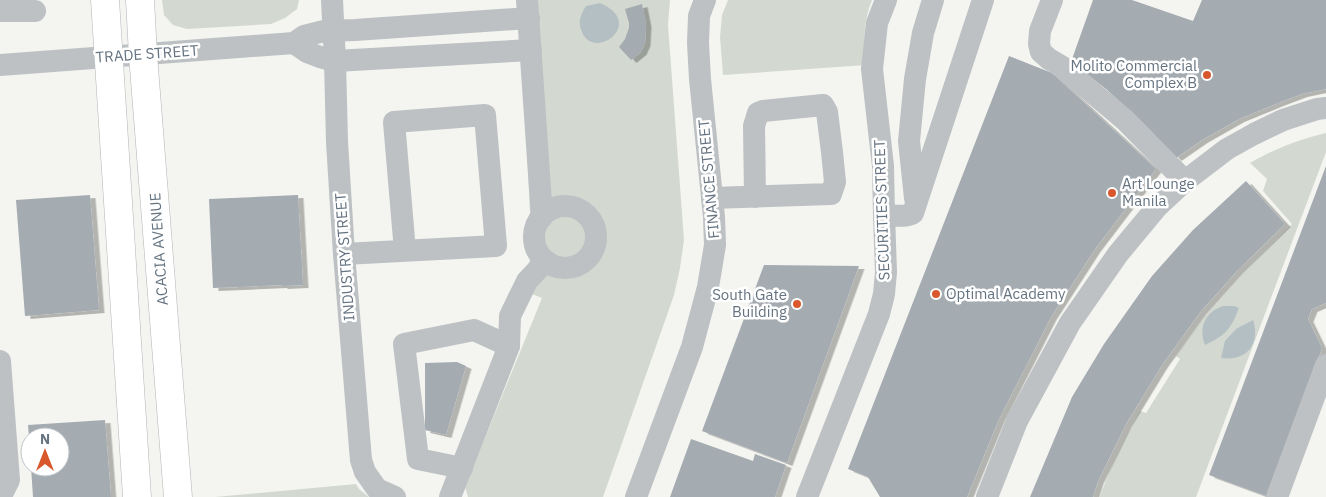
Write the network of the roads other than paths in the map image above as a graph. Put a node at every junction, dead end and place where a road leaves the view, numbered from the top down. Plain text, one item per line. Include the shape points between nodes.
1 (105, 0) edge
2 (140, 0) edge
3 (332, 0) edge
4 (705, 0) edge
5 (886, 0) edge
6 (933, 0) edge
7 (983, 0) edge
8 (1052, 0) edge
9 (528, 9) edge
10 (35, 11) dead end
11 (0, 12) edge
12 (333, 30) junction
13 (294, 43) junction
14 (531, 50) junction
15 (143, 55) junction
16 (109, 57) junction
17 (336, 61) junction
18 (0, 65) edge
19 (1326, 108) edge
20 (1185, 180) junction
21 (755, 197) junction
22 (712, 198) junction
23 (915, 206) junction
24 (884, 215) junction
25 (542, 217) junction
26 (405, 251) junction
27 (344, 254) junction
28 (546, 261) junction
29 (509, 346) junction
30 (0, 361) edge
31 (1326, 365) edge
32 (462, 468) junction
33 (0, 496) edge
34 (137, 497) edge
35 (178, 497) edge
36 (396, 497) edge
37 (450, 497) edge
38 (636, 497) edge
39 (807, 497) edge
40 (988, 497) edge
41 (1277, 497) edge

1 - 16 main road
2 - 15 main road, ACACIA AVENUE
3 - 12 street, INDUSTRY STREET
4 - 22 street, FINANCE STREET via 699,16 698,43
5 - 24 street, SECURITIES STREET via 877,24 872,69
6 - 23 street via 915,79 909,141
7 - 23 street
8 - 20 street via 1040,30 1042,52 1125,120
9 - 12 street, TRADE STREET
9 - 14 street
10 - 11 street
12 - 13 street, TRADE STREET via 310,33
12 - 17 street, INDUSTRY STREET
13 - 15 street, TRADE STREET
13 - 17 street via 320,58
14 - 17 street
14 - 25 street
15 - 16 street, TRADE STREET
15 - 35 main road, ACACIA AVENUE
16 - 18 street, TRADE STREET
16 - 34 main road
17 - 27 street, INDUSTRY STREET
19 - 20 street via 1283,120 1254,134
20 - 40 street via 1157,207 1118,254 1070,323 1017,421
21 - 21 street via 754,126 758,113 822,105 827,112 832,152 835,182 831,194
21 - 22 street
22 - 38 street, FINANCE STREET via 715,245 708,287 692,347
23 - 24 street via 911,216
24 - 39 street, SECURITIES STREET via 886,272 882,305
25 - 28 street via 534,233 538,254
25 - 28 street via 552,208 574,207 591,219 597,237 592,254 577,266 566,268
26 - 26 street via 496,246 485,115 394,122
26 - 27 street
27 - 36 street, INDUSTRY STREET via 361,460 377,489
28 - 29 street via 526,281 510,316
29 - 32 street
29 - 32 street via 474,330 404,344 418,459
30 - 33 street via 9,480
31 - 41 street
32 - 37 street

